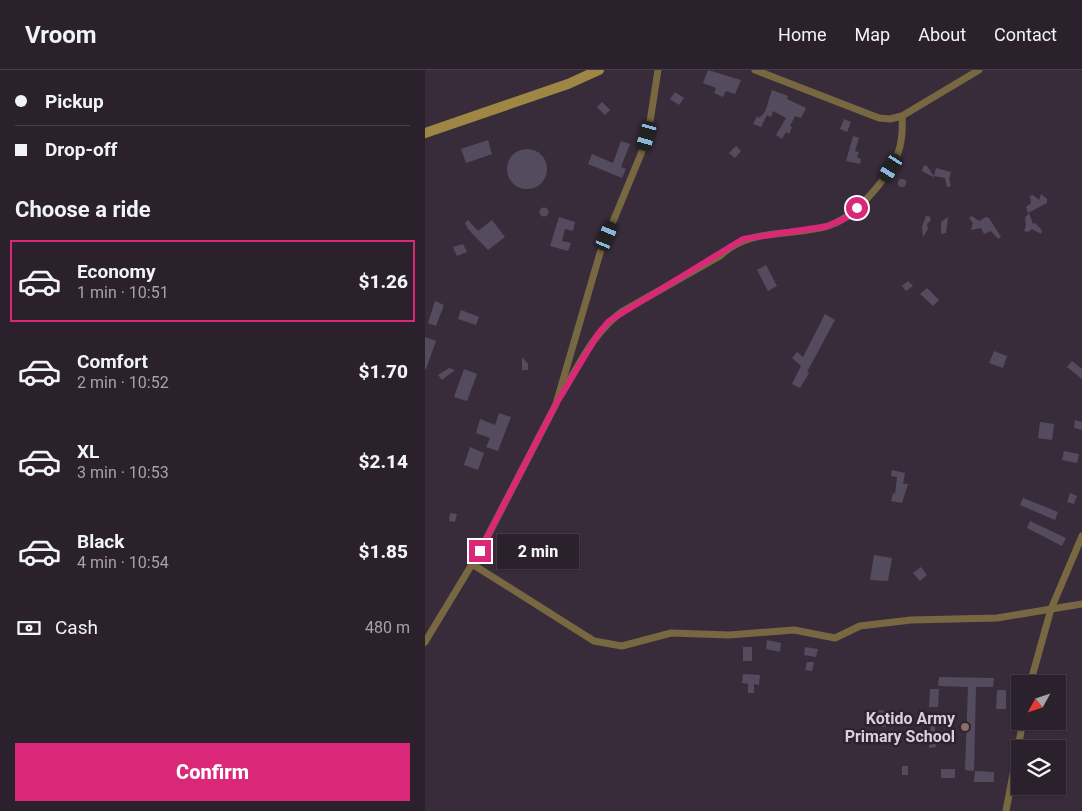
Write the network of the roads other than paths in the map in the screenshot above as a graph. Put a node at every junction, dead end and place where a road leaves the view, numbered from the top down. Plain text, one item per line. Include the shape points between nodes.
1 (599, 70) edge
2 (658, 70) edge
3 (755, 70) edge
4 (979, 70) edge
5 (902, 116) junction
6 (425, 133) edge
7 (556, 404) junction
8 (1082, 536) edge
9 (473, 564) junction
10 (1082, 604) edge
11 (1051, 609) junction
12 (425, 642) edge
13 (1033, 675) edge
14 (1021, 730) edge
15 (1006, 811) edge

1 - 6 street via 568,84
2 - 7 street via 643,149 600,253
3 - 5 street via 879,118
4 - 5 street
5 - 7 street via 903,136 898,157 884,179 848,217 828,226 743,239 729,246 720,256 623,311 598,334
7 - 9 street
8 - 11 street
9 - 11 street via 595,641 622,646 671,633 729,635 794,630 835,638 860,626 911,620 997,618
9 - 12 street
10 - 11 street
11 - 13 street
14 - 15 street

